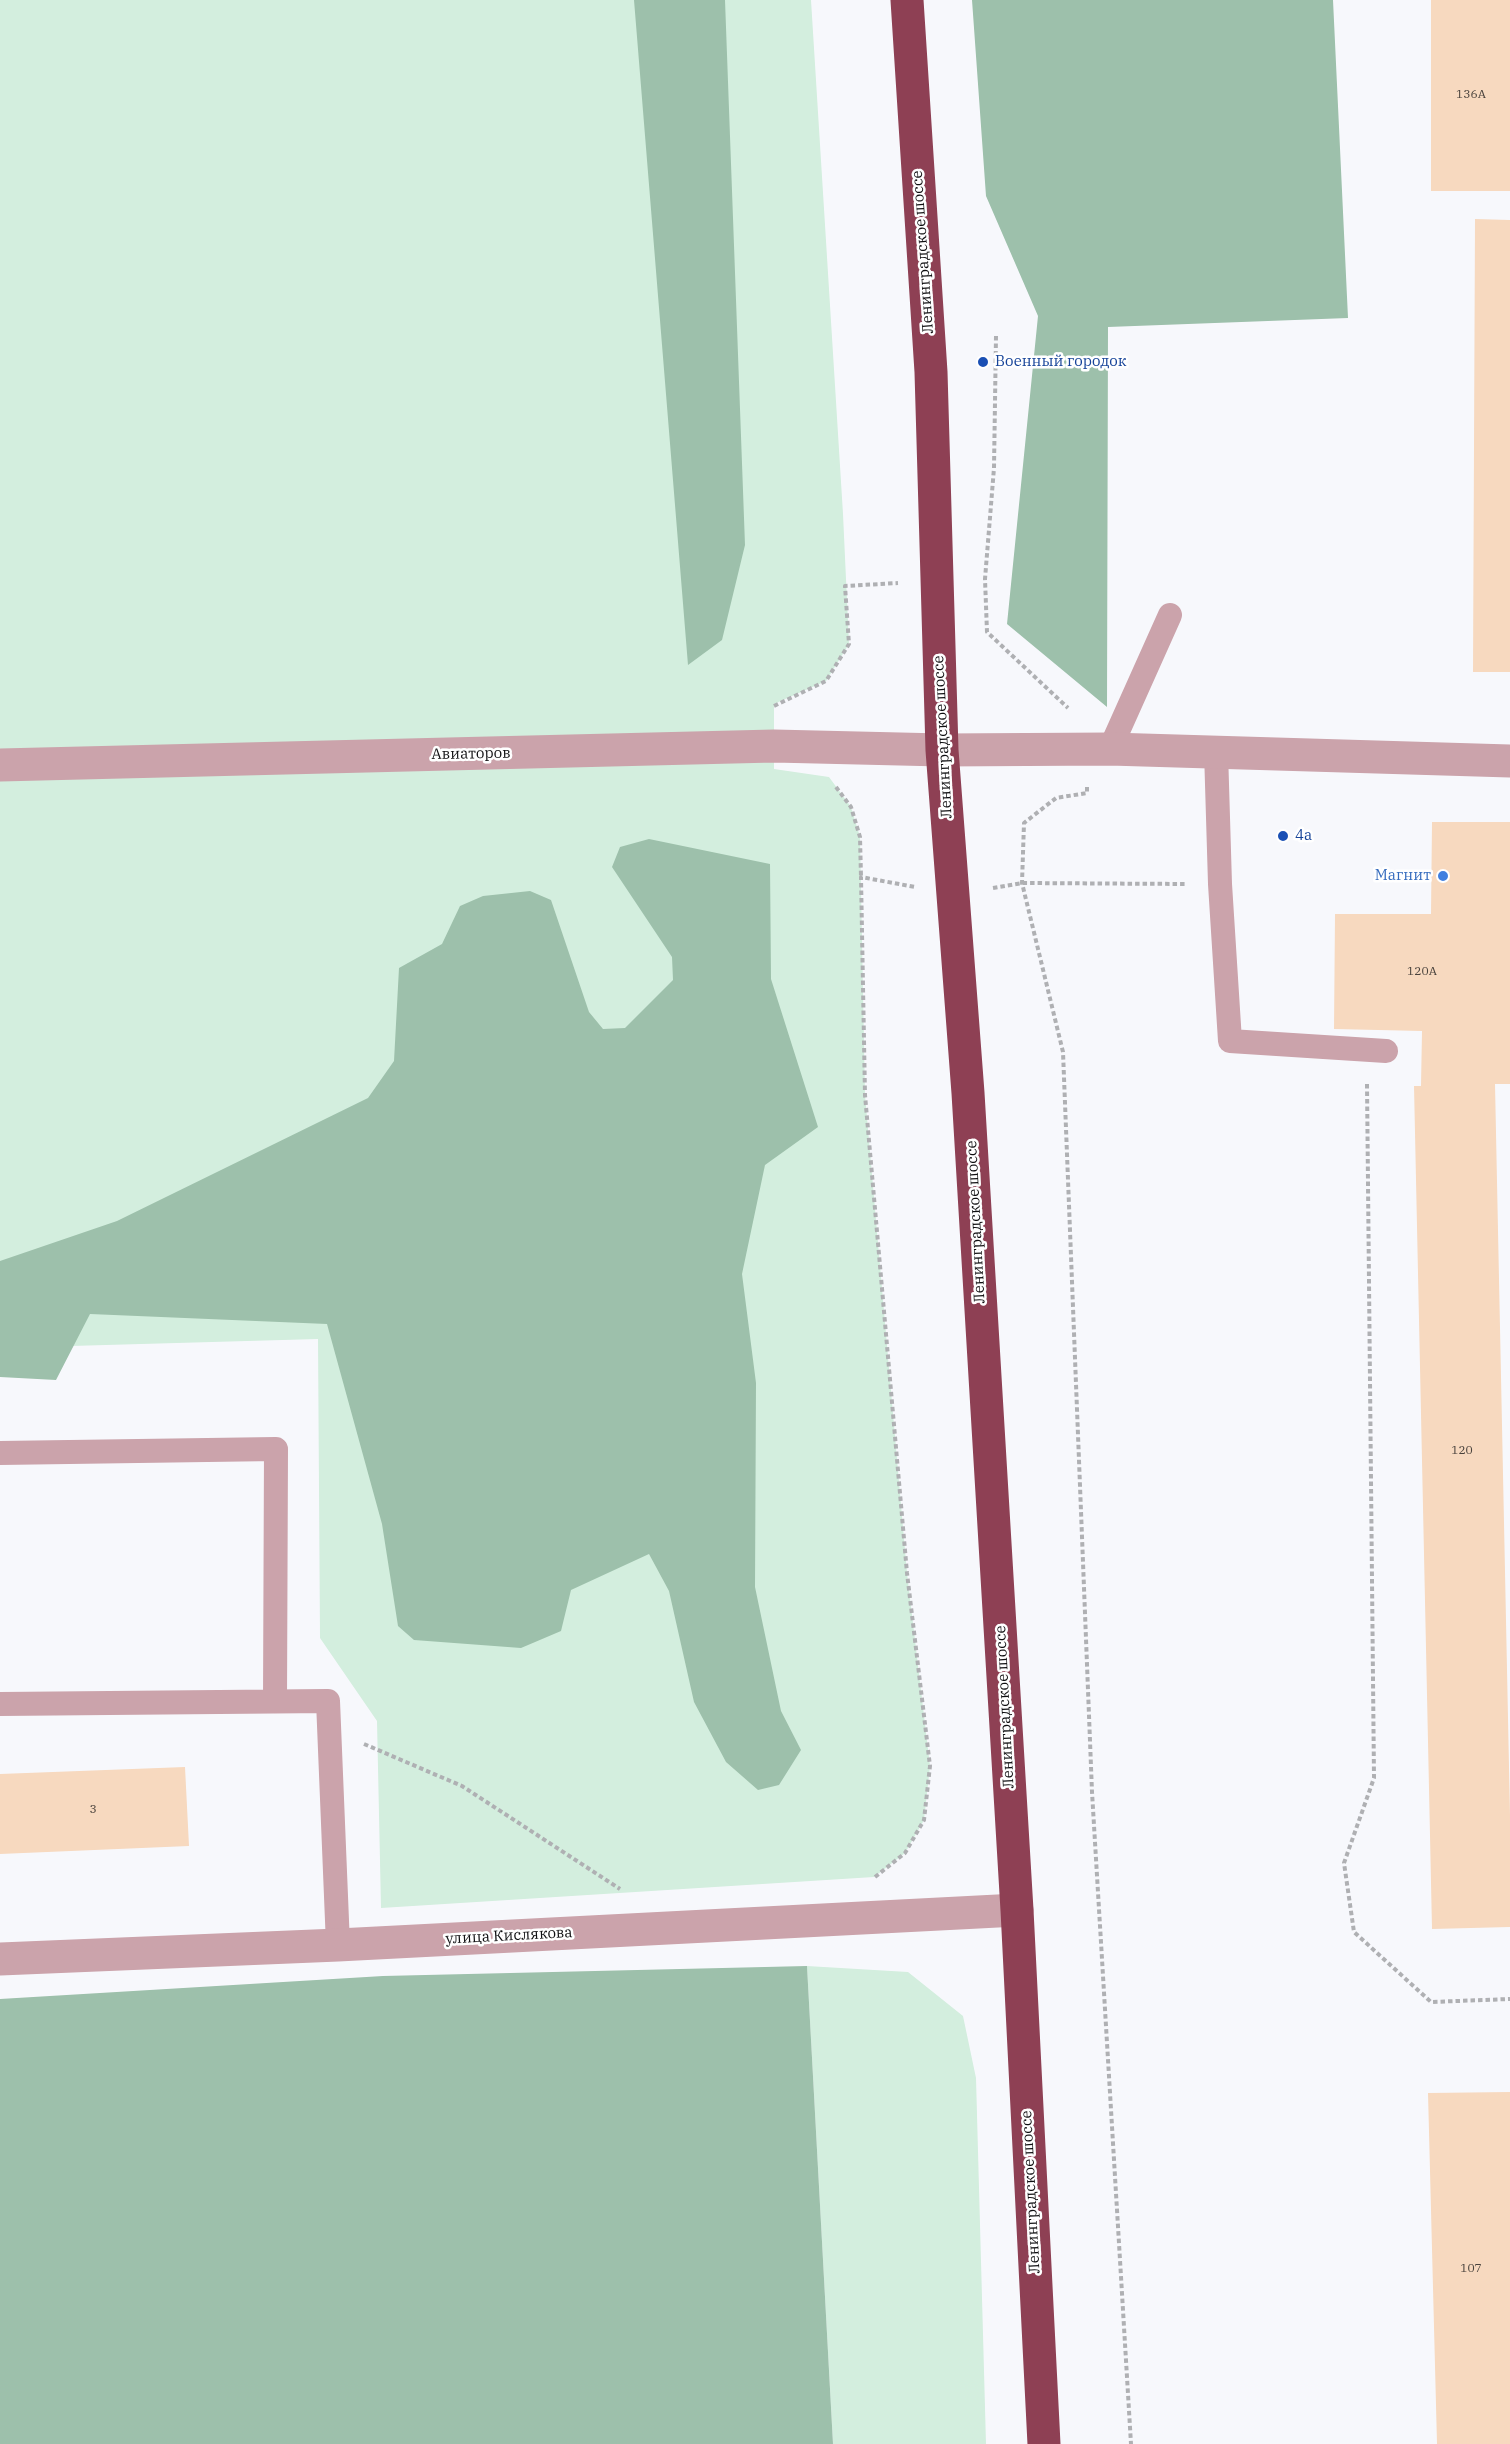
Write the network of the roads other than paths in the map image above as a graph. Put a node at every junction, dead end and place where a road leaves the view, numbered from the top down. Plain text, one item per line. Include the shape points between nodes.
1 (907, 0) edge
2 (1170, 615) dead end
3 (1101, 749) junction
4 (942, 750) junction
5 (1216, 751) junction
6 (1510, 761) edge
7 (0, 765) edge
8 (1377, 1051) road end
9 (0, 1453) edge
10 (275, 1701) junction
11 (0, 1704) edge
12 (1017, 1910) junction
13 (338, 1945) junction
14 (0, 1959) edge
15 (1044, 2444) edge

1 - 4 highway, Ленинградское шоссе via 932,372
2 - 3 lane
3 - 4 street, Авиаторов
3 - 5 street, Авиаторов
4 - 7 street, Авиаторов via 774,746
4 - 12 highway, Ленинградское шоссе via 968,1094
5 - 6 street, Авиаторов
5 - 8 lane via 1230,1041
9 - 10 lane via 276,1449
10 - 11 lane
10 - 13 lane via 327,1701
12 - 13 street, улица Кислякова
12 - 15 highway, Ленинградское шоссе
13 - 14 street, улица Кислякова

